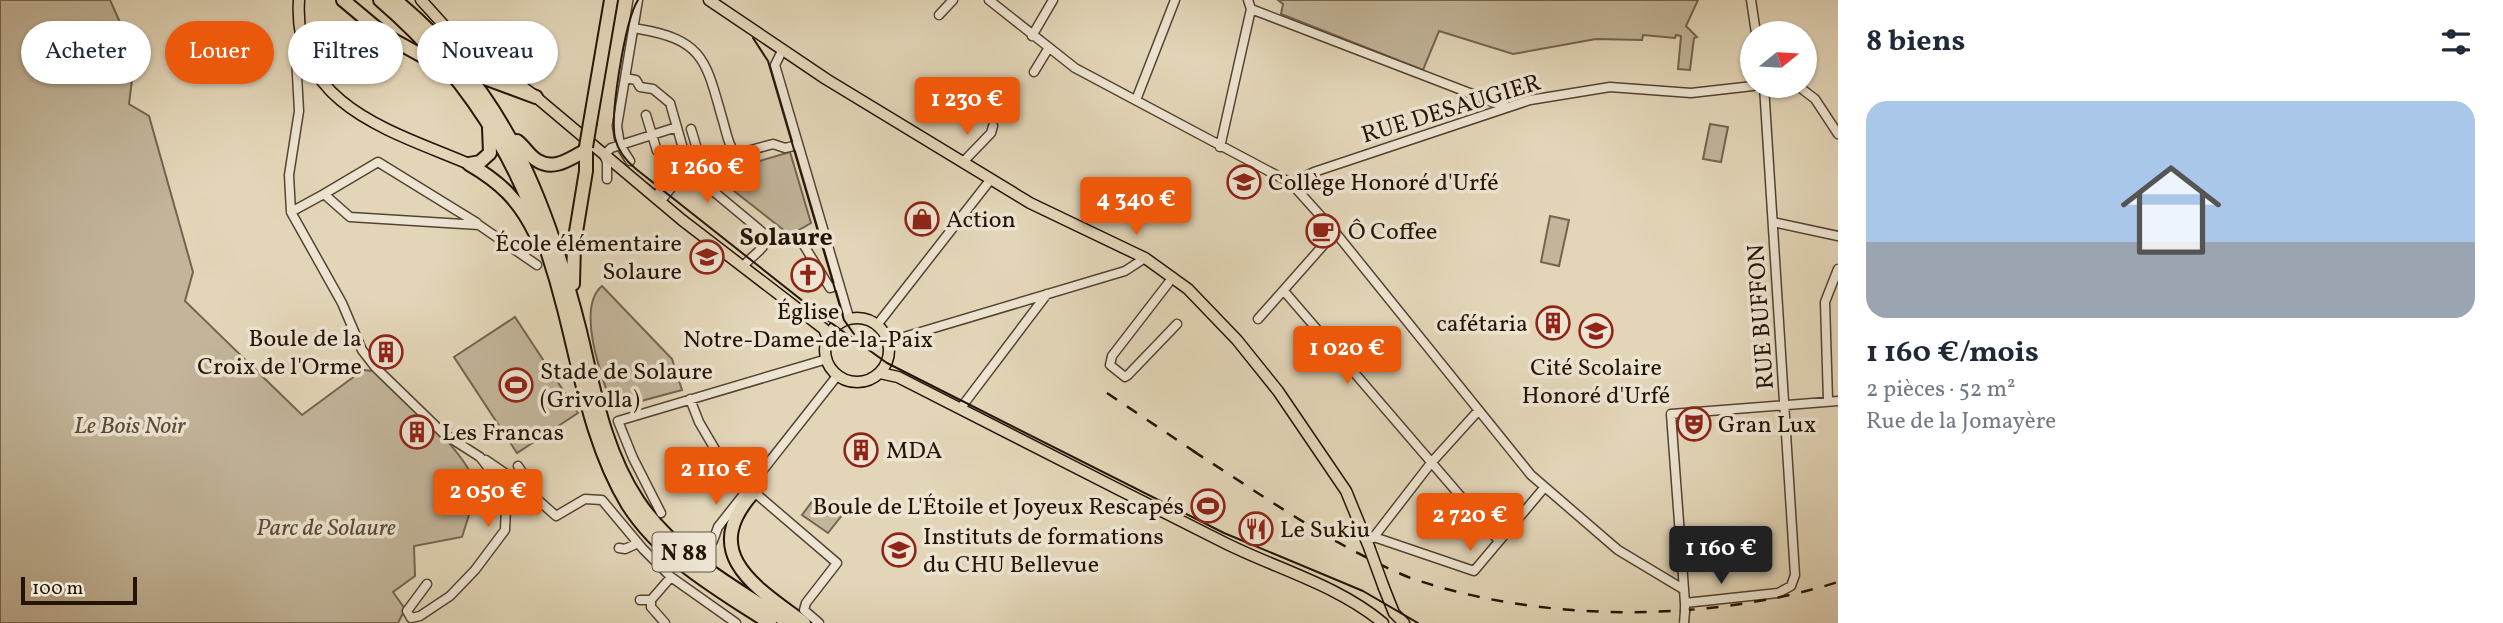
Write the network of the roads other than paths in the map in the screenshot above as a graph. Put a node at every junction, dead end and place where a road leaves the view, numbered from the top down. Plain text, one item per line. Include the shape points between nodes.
1 (299, 0) edge
2 (343, 0) edge
3 (380, 0) edge
4 (395, 0) edge
5 (421, 0) edge
6 (608, 0) edge
7 (638, 0) edge
8 (709, 0) edge
9 (953, 0) edge
10 (989, 0) edge
11 (1053, 0) edge
12 (1175, 0) edge
13 (1751, 0) edge
14 (1250, 4) edge
15 (939, 15) dead end
16 (301, 21) edge
17 (1754, 21) edge
18 (639, 29) dead end
19 (1032, 36) junction
20 (1048, 48) junction
21 (782, 51) junction
22 (417, 53) edge
23 (1034, 72) dead end
24 (625, 78) junction
25 (298, 84) edge
26 (325, 84) edge
27 (501, 84) edge
28 (1740, 87) edge
29 (536, 97) junction
30 (1765, 98) edge
31 (1814, 98) edge
32 (1136, 100) junction
33 (1506, 107) junction
34 (646, 115) dead end
35 (488, 120) junction
36 (993, 126) dead end
37 (677, 127) junction
38 (691, 129) dead end
39 (1838, 134) edge
40 (652, 135) junction
41 (510, 137) junction
42 (620, 145) junction
43 (798, 145) junction
44 (1220, 147) junction
45 (586, 149) junction
46 (657, 152) dead end
47 (604, 155) junction
48 (699, 159) junction
49 (630, 161) dead end
50 (964, 161) junction
51 (469, 164) junction
52 (625, 171) junction
53 (991, 179) junction
54 (1291, 183) junction
55 (324, 194) junction
56 (658, 200) junction
57 (291, 212) junction
58 (1773, 222) junction
59 (479, 225) junction
60 (1335, 232) junction
61 (1838, 236) edge
62 (802, 242) dead end
63 (546, 244) junction
64 (1145, 258) junction
65 (537, 264) dead end
66 (743, 267) junction
67 (1838, 269) edge
68 (1172, 277) junction
69 (839, 285) junction
70 (1284, 290) junction
71 (1047, 293) junction
72 (570, 294) junction
73 (846, 319) junction
74 (1258, 319) dead end
75 (1177, 324) dead end
76 (877, 325) junction
77 (828, 339) junction
78 (887, 342) junction
79 (827, 359) junction
80 (880, 373) junction
81 (837, 376) junction
82 (690, 399) junction
83 (1833, 400) edge
84 (1785, 404) junction
85 (960, 409) junction
86 (1478, 411) junction
87 (481, 457) junction
88 (1431, 463) junction
89 (518, 466) dead end
90 (524, 488) junction
91 (1544, 488) junction
92 (751, 491) junction
93 (661, 513) dead end
94 (713, 541) dead end
95 (1499, 541) junction
96 (1370, 542) junction
97 (638, 543) junction
98 (621, 547) dead end
99 (671, 577) junction
100 (427, 584) dead end
101 (1683, 589) junction
102 (655, 596) junction
103 (640, 600) dead end
104 (1685, 607) junction
105 (664, 622) edge
106 (1383, 622) edge
107 (736, 623) edge
108 (770, 623) edge
109 (789, 623) edge
110 (804, 623) edge
111 (819, 623) edge
112 (1404, 623) edge
113 (1684, 623) edge

1 - 16 main road
2 - 22 highway via 386,36
3 - 35 highway, N 88 via 450,69
4 - 41 highway, N 88 via 457,62
5 - 29 main road via 450,32
6 - 45 highway, bridge
7 - 24 street
8 - 21 main road
9 - 15 street
10 - 19 street
11 - 19 street
12 - 32 street
13 - 17 street
14 - 33 street
14 - 44 street
18 - 43 street via 669,35 700,55 734,152 773,144 785,148
19 - 20 street
20 - 23 street
20 - 32 street
21 - 43 street via 775,65
21 - 50 main road
24 - 37 street via 653,89 670,103
24 - 42 street via 617,126
25 - 57 street via 299,111 289,175
26 - 51 main road via 348,109
27 - 29 highway
28 - 33 street, RUE DESAUGIER via 1692,93 1610,87
29 - 47 main road
30 - 58 street, RUE BUFFON
31 - 39 street
32 - 44 street
33 - 54 street, RUE DESAUGIER
34 - 40 street
35 - 51 highway via 491,153
35 - 63 highway, N 88 via 526,190
36 - 50 street
37 - 40 street
37 - 56 street via 684,152
38 - 48 street
40 - 42 street
40 - 46 street
41 - 45 highway via 545,164 563,163
41 - 72 highway, N 88 via 543,205
42 - 47 street
42 - 49 street
43 - 69 street
44 - 54 street
45 - 72 highway
47 - 52 main road
47 - 52 street via 607,179
48 - 56 street via 692,161
48 - 66 street via 710,171 708,188 767,236 763,247
50 - 53 main road
51 - 63 highway via 491,176 514,198 536,236
52 - 56 main road
53 - 64 main road via 1030,203
53 - 76 street
54 - 60 street
55 - 57 street
55 - 59 street via 350,217
55 - 59 street via 378,162
56 - 66 main road
57 - 87 street via 342,303 362,350 444,434
58 - 61 street
58 - 84 street, RUE BUFFON
59 - 65 street
60 - 70 street
60 - 86 street
62 - 69 street via 830,288
63 - 108 highway, N 88 via 595,430 629,506 691,572
64 - 68 main road
64 - 71 street via 1125,271
66 - 77 main road via 824,329
67 - 83 street via 1825,302
68 - 75 street via 1112,356 1110,365 1125,377
68 - 96 main road via 1218,318 1278,391 1346,491
69 - 73 street
70 - 74 street
70 - 88 street
71 - 78 street
71 - 85 street
72 - 109 highway, N 88 via 608,439 638,500 662,531 696,562
73 - 76 main road
73 - 77 main road
76 - 78 main road
77 - 79 main road
78 - 80 main road via 888,359
79 - 81 main road
79 - 82 street
80 - 81 main road via 860,382
80 - 85 main road
81 - 92 street
82 - 92 street via 726,468
82 - 93 street via 618,421
83 - 84 street
84 - 101 street via 1671,414
84 - 104 street, RUE BUFFON via 1795,575 1791,586 1778,593
85 - 106 main road via 1247,553 1328,587
86 - 88 street
86 - 91 street
87 - 90 street
87 - 100 street via 500,489 506,508 505,530 450,596 411,618 407,611
88 - 95 street
88 - 96 street
89 - 90 street via 529,482
90 - 97 street via 556,516 585,499 602,500
91 - 95 street
91 - 101 street via 1618,550
92 - 94 street via 718,527
92 - 110 highway, N 88 via 731,530 736,563 746,578
92 - 111 street via 837,563 806,603 804,610
95 - 96 street via 1474,571
96 - 112 main road, bridge via 1394,613
97 - 98 street
97 - 99 street
99 - 102 street
99 - 107 street
101 - 104 street
102 - 103 street
102 - 105 street via 652,607
104 - 113 street, bridge

